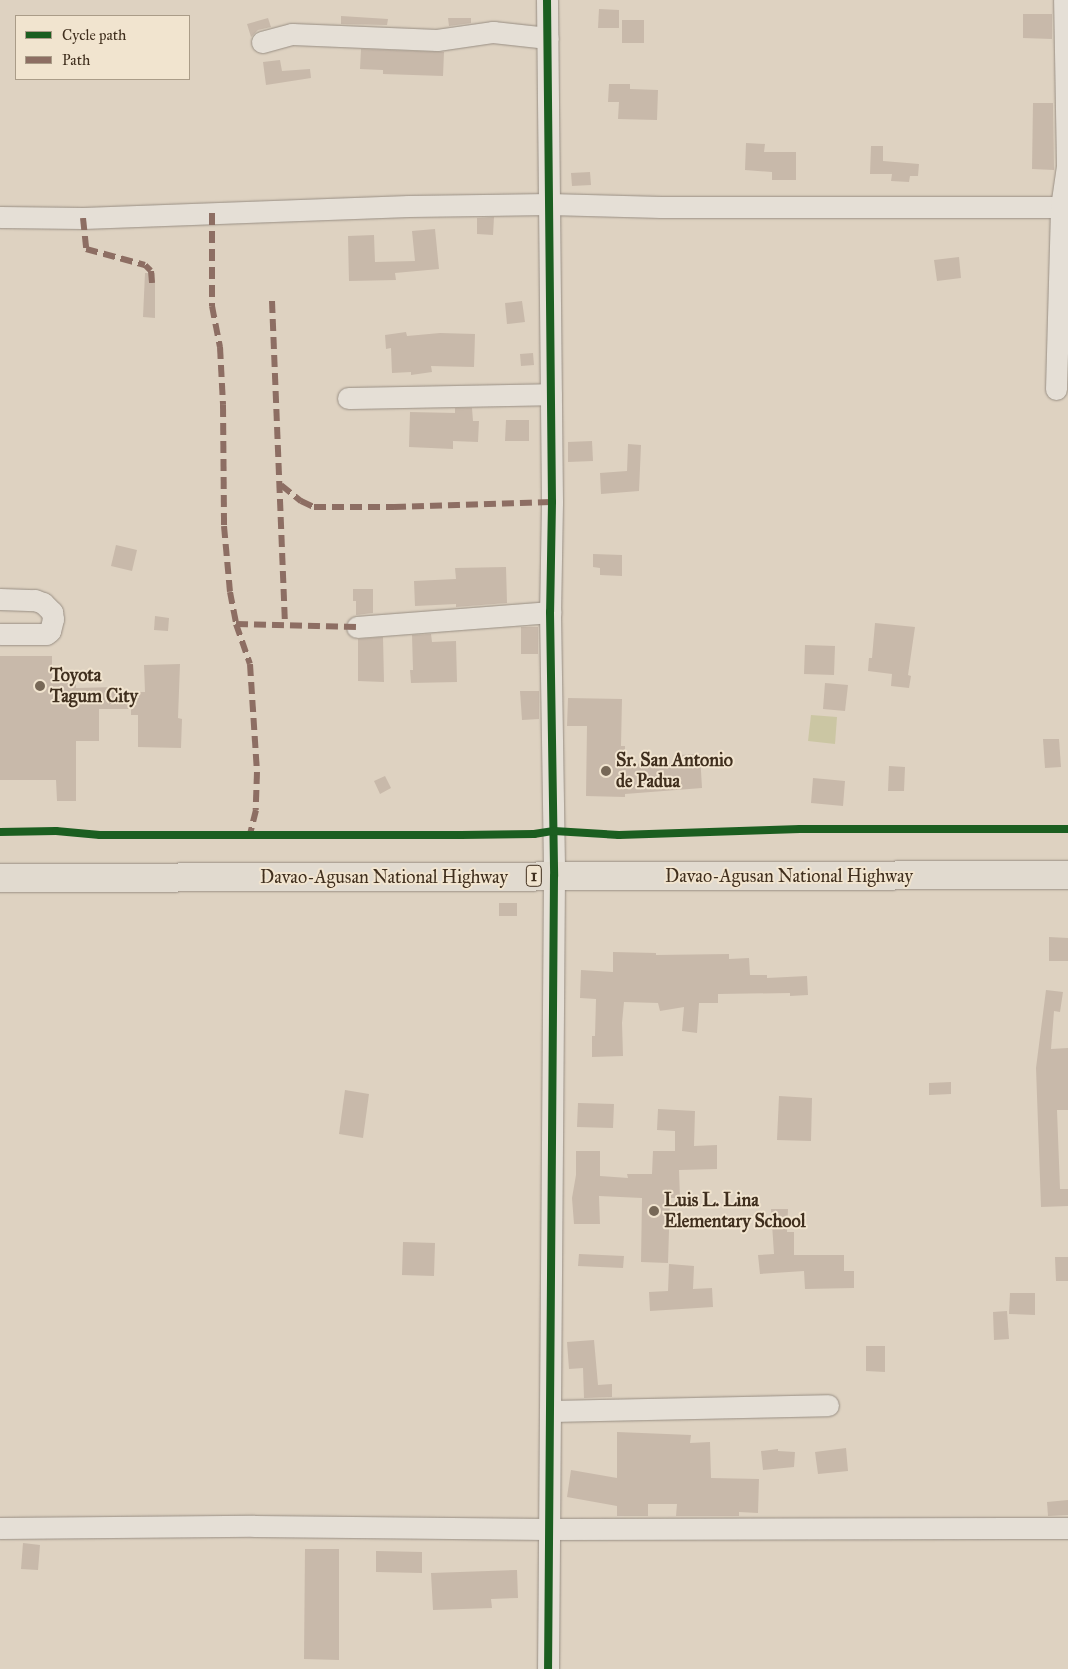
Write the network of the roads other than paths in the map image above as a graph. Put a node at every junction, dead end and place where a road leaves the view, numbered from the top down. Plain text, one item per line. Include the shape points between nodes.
1 (548, 0) edge
2 (1064, 0) edge
3 (548, 38) junction
4 (262, 42) dead end
5 (549, 204) junction
6 (1065, 207) edge
7 (0, 217) edge
8 (1056, 389) dead end
9 (551, 394) junction
10 (348, 398) dead end
11 (0, 599) edge
12 (550, 612) junction
13 (357, 627) dead end
14 (0, 634) edge
15 (1068, 875) edge
16 (554, 876) junction
17 (0, 878) edge
18 (828, 1405) dead end
19 (550, 1411) junction
20 (0, 1528) edge
21 (1068, 1528) edge
22 (548, 1529) junction
23 (548, 1669) edge

1 - 3 street
2 - 6 street
3 - 4 street via 493,32 437,40 292,34
3 - 5 street
5 - 6 street
5 - 7 street via 83,218
5 - 9 street
6 - 8 street
9 - 10 street
9 - 12 street
11 - 14 street via 43,603 52,612 53,619 50,630 40,635
12 - 13 street
12 - 16 street
15 - 16 highway, Davao-Agusan National Highway / 1
16 - 17 highway, Davao-Agusan National Highway / 1
16 - 19 street
18 - 19 street
19 - 22 street
20 - 22 street
21 - 22 street
22 - 23 street

